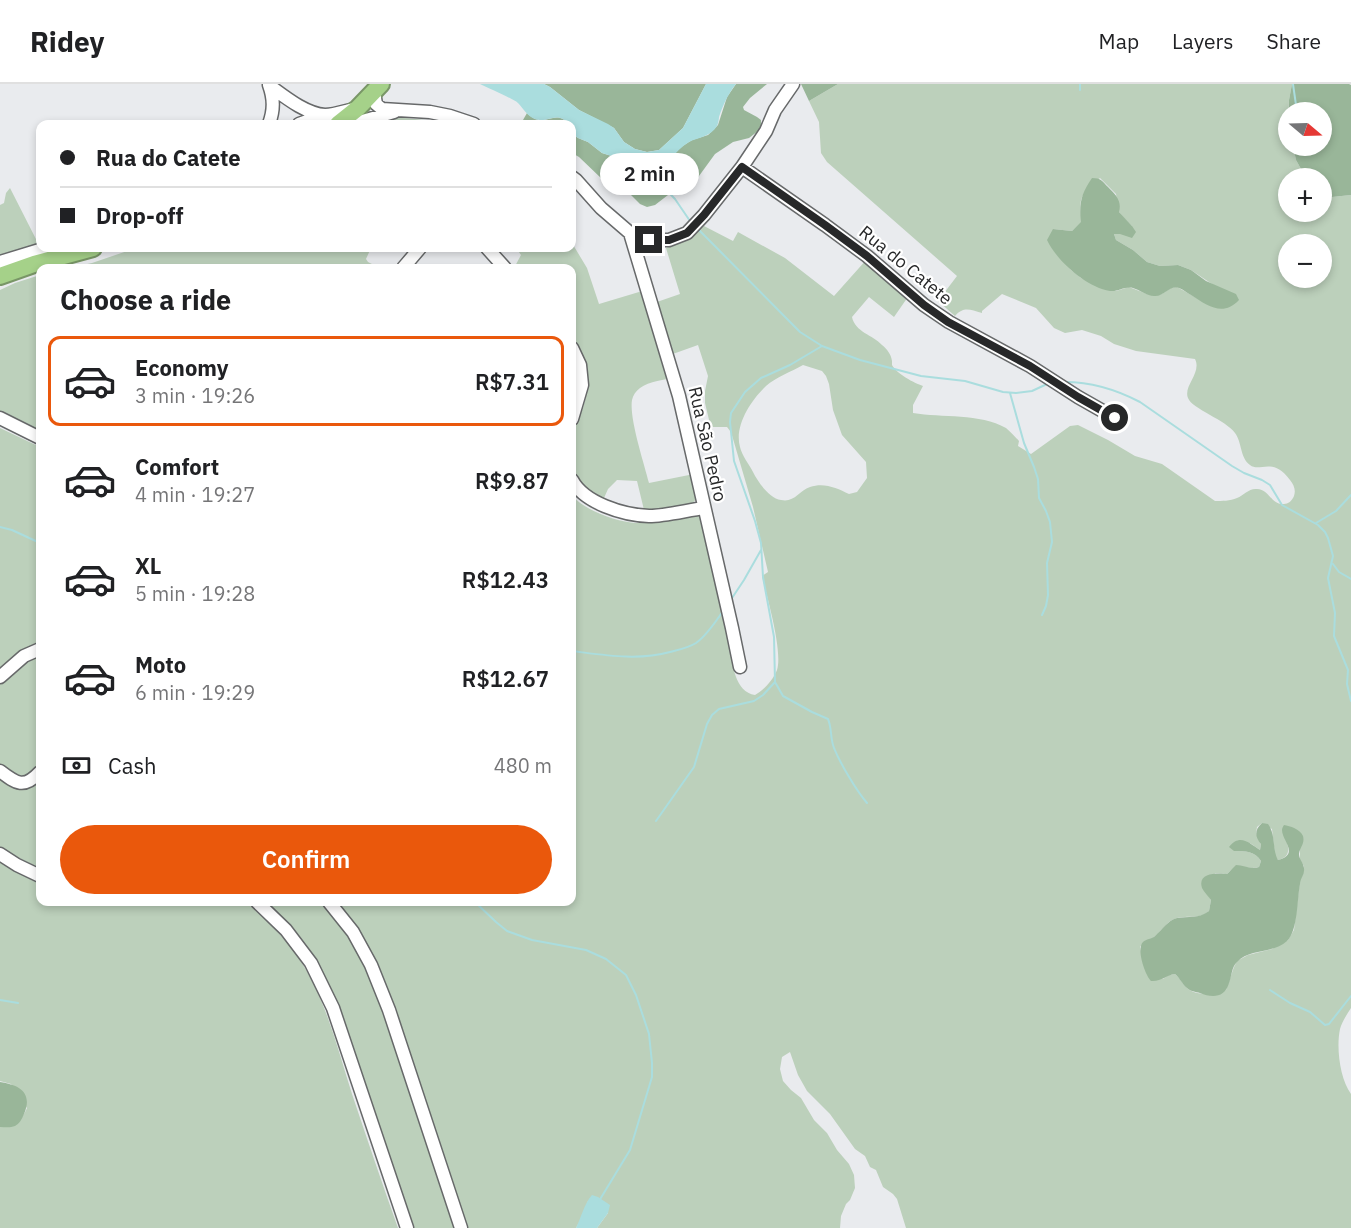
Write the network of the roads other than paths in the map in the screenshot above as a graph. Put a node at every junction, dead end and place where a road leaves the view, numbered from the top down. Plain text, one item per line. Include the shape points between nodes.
1 (793, 84) edge
2 (269, 85) edge
3 (378, 88) edge
4 (401, 111) junction
5 (355, 116) edge
6 (270, 120) edge
7 (331, 120) edge
8 (462, 120) edge
9 (742, 167) junction
10 (576, 180) edge
11 (630, 233) junction
12 (36, 251) edge
13 (78, 252) edge
14 (417, 252) edge
15 (491, 252) edge
16 (0, 262) edge
17 (406, 264) edge
18 (501, 264) edge
19 (0, 276) edge
20 (576, 356) edge
21 (576, 405) edge
22 (0, 418) edge
23 (1115, 418) dead end
24 (36, 436) edge
25 (576, 487) edge
26 (704, 508) junction
27 (36, 651) edge
28 (740, 667) dead end
29 (0, 677) edge
30 (0, 771) edge
31 (36, 776) edge
32 (0, 854) edge
33 (36, 874) edge
34 (261, 906) edge
35 (332, 906) edge
36 (407, 1228) edge
37 (461, 1228) edge

1 - 9 street
2 - 6 street via 273,99
2 - 7 street via 304,109
3 - 4 street via 379,107
3 - 5 highway
4 - 5 street
4 - 8 street via 430,112
5 - 7 highway
9 - 11 street via 687,233 669,240 649,240
9 - 23 street, Rua do Catete via 842,237 948,322
10 - 11 street
11 - 26 street, Rua São Pedro via 679,396
12 - 16 street
13 - 19 highway
14 - 17 street
15 - 18 street
20 - 21 street via 582,385
22 - 24 street
25 - 26 street via 589,499 633,514 650,516
26 - 28 street, Rua São Pedro
27 - 29 street
30 - 31 street via 18,783
32 - 33 street
34 - 36 street via 311,963 333,1008
35 - 37 street via 353,932 371,965

